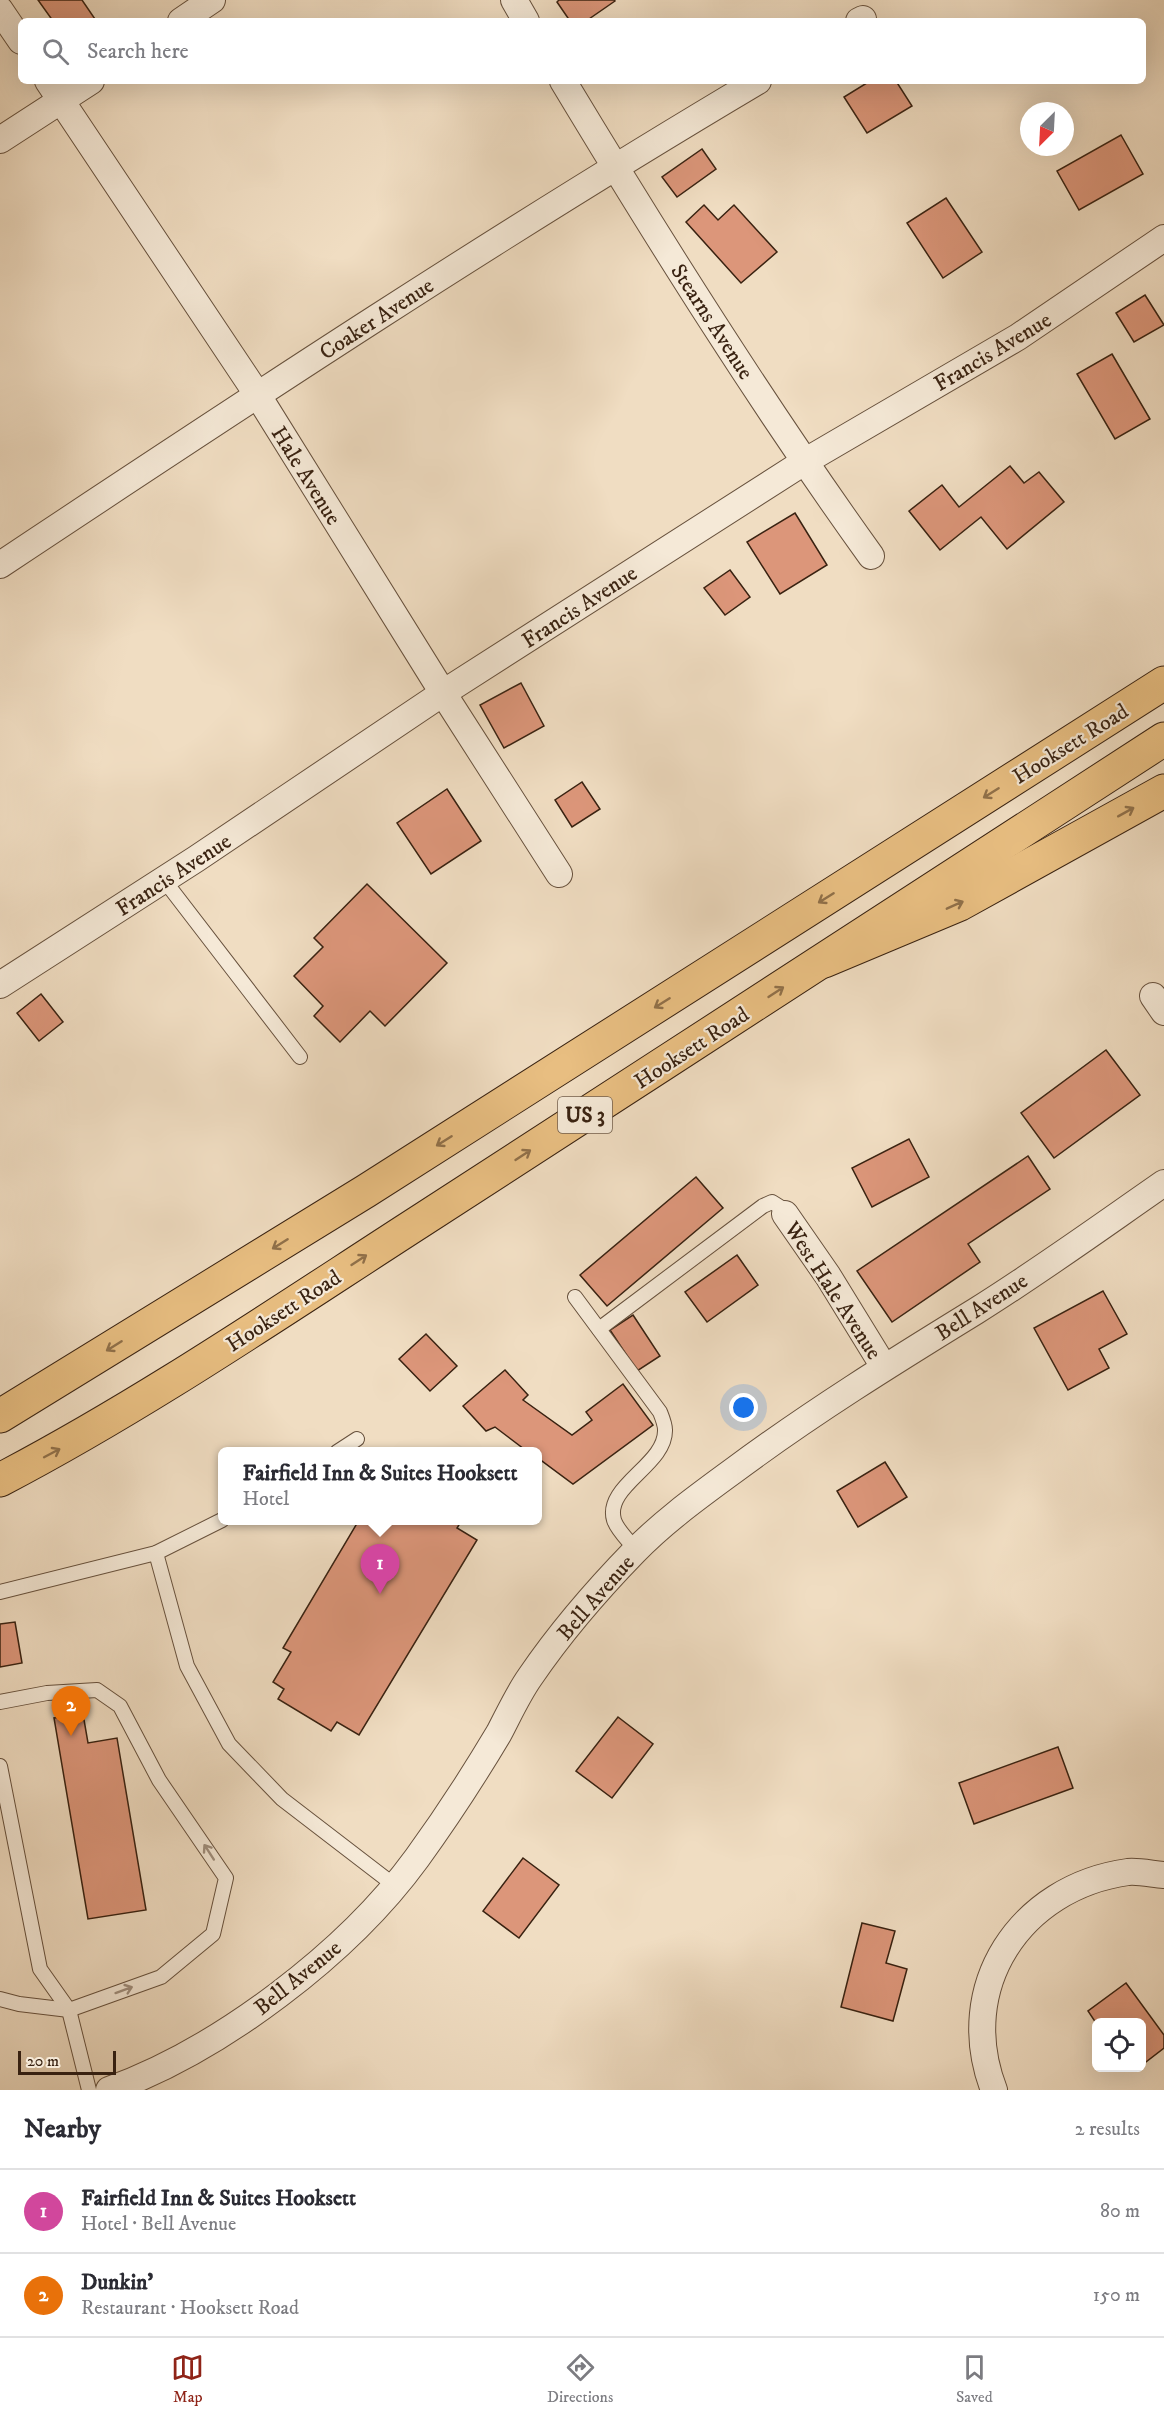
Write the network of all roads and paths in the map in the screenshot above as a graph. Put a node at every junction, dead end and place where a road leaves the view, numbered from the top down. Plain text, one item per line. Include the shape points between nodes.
1 (212, 0) edge
2 (514, 0) edge
3 (0, 10) edge
4 (185, 18) edge
5 (524, 18) edge
6 (18, 37) edge
7 (80, 84) edge
8 (565, 84) edge
9 (753, 84) edge
10 (55, 91) edge
11 (0, 140) edge
12 (614, 166) junction
13 (1164, 238) edge
14 (257, 394) junction
15 (804, 462) junction
16 (871, 556) dead end
17 (0, 565) edge
18 (1164, 683) edge
19 (443, 693) junction
20 (1164, 739) edge
21 (1164, 791) edge
22 (560, 874) dead end
23 (164, 880) junction
24 (824, 961) junction
25 (0, 985) edge
26 (300, 1057) dead end
27 (1164, 1183) edge
28 (785, 1214) joint
29 (576, 1296) dead end
30 (599, 1329) junction
31 (884, 1367) junction
32 (0, 1416) edge
33 (357, 1438) dead end
34 (344, 1447) edge
35 (0, 1480) edge
36 (218, 1522) edge
37 (636, 1550) junction
38 (156, 1553) junction
39 (0, 1592) edge
40 (0, 1702) edge
41 (0, 1766) edge
42 (1164, 1875) edge
43 (394, 1885) junction
44 (0, 1999) edge
45 (69, 2010) junction
46 (88, 2090) edge
47 (109, 2090) edge
48 (994, 2090) edge

1 - 4 street
2 - 5 street
3 - 6 street
7 - 10 street
8 - 12 street, Stearns Avenue
9 - 12 street, Coaker Avenue
10 - 11 street
10 - 14 street, Hale Avenue
12 - 14 street, Coaker Avenue
12 - 15 street, Stearns Avenue
13 - 15 street, Francis Avenue via 1018,338
14 - 17 street, Coaker Avenue
14 - 19 street, Hale Avenue
15 - 16 street, Stearns Avenue
15 - 19 street, Francis Avenue
18 -> 32 main road, Hooksett Road / US 3 via 366,1191
19 - 22 street, Hale Avenue
19 - 23 street, Francis Avenue
20 - 24 main road, Hooksett Road / US 3
24 -> 21 main road via 960,904
23 - 25 street, Francis Avenue
23 - 26 lane
35 -> 24 main road, Hooksett Road / US 3 via 201,1362
27 - 31 street, Bell Avenue via 981,1308
28 - 30 lane via 772,1202 763,1206
28 - 31 street, West Hale Avenue
29 - 30 lane
30 - 37 lane via 660,1412 665,1431 659,1452 614,1504 614,1520
31 - 37 street, Bell Avenue via 788,1430 696,1498
33 - 34 lane
36 - 38 lane
37 - 43 street, Bell Avenue via 580,1612 528,1679 416,1859
38 - 39 lane
38 - 43 lane via 187,1666 229,1744 282,1799
45 -> 40 lane via 161,1977 213,1934 226,1878 159,1780 120,1706 97,1690
41 - 45 lane via 40,1969
42 - 48 street via 1130,1872 1085,1882 1045,1903 1013,1936 991,1976 981,2020 984,2066
43 - 47 street, Bell Avenue via 367,1917 311,1969 252,2014 187,2053
44 - 45 lane
45 - 46 lane

